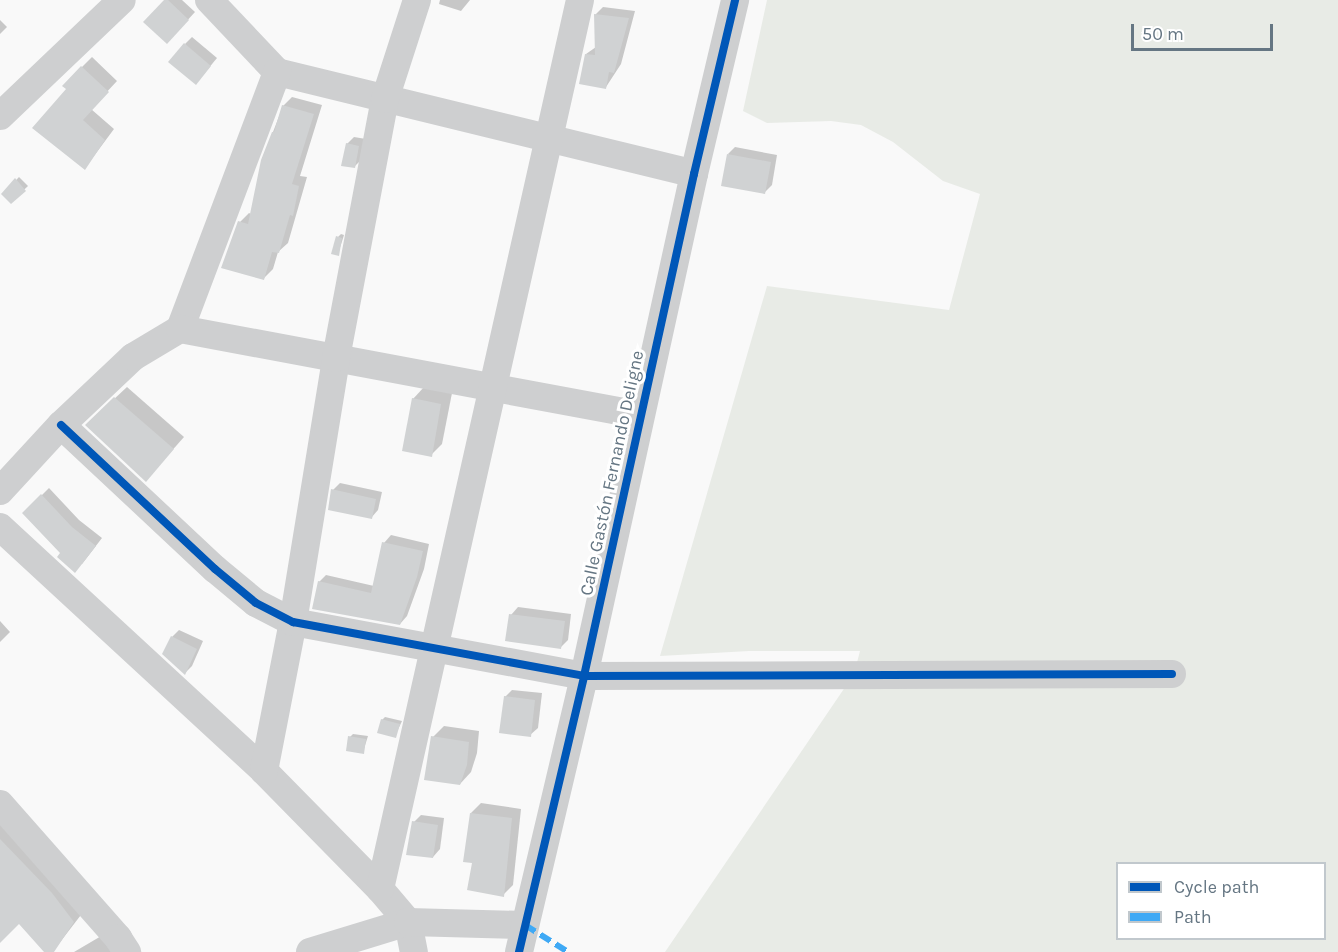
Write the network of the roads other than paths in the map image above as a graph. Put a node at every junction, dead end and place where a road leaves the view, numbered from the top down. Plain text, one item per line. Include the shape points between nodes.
1 (122, 0) edge
2 (209, 0) edge
3 (417, 0) edge
4 (580, 0) edge
5 (735, 0) edge
6 (277, 72) junction
7 (385, 99) junction
8 (0, 116) edge
9 (549, 138) junction
10 (694, 174) junction
11 (180, 329) junction
12 (336, 358) junction
13 (493, 388) junction
14 (640, 415) junction
15 (61, 425) junction
16 (0, 491) edge
17 (0, 526) edge
18 (293, 622) junction
19 (434, 648) junction
20 (1172, 674) dead end
21 (584, 676) junction
22 (264, 771) junction
23 (0, 804) edge
24 (380, 889) junction
25 (408, 922) junction
26 (522, 939) edge
27 (127, 952) edge
28 (310, 952) edge
29 (414, 952) edge

1 - 8 street
2 - 6 street
3 - 7 street
4 - 9 street
5 - 10 street, Calle Gastón Fernando Deligne
6 - 7 street
6 - 11 street
7 - 9 street
7 - 12 street
9 - 10 street
9 - 13 street
10 - 14 street, Calle Gastón Fernando Deligne
11 - 12 street
11 - 15 street via 133,357
12 - 13 street
12 - 18 street
13 - 14 street
13 - 19 street
14 - 21 street, Calle Gastón Fernando Deligne
15 - 16 street
15 - 18 street via 255,603
17 - 22 street
18 - 19 street
18 - 22 street
19 - 21 street
19 - 24 street
20 - 21 street
21 - 26 street, Calle Gastón Fernando Deligne
22 - 24 street
23 - 27 street
24 - 25 street
25 - 26 street
25 - 28 street
25 - 29 street

